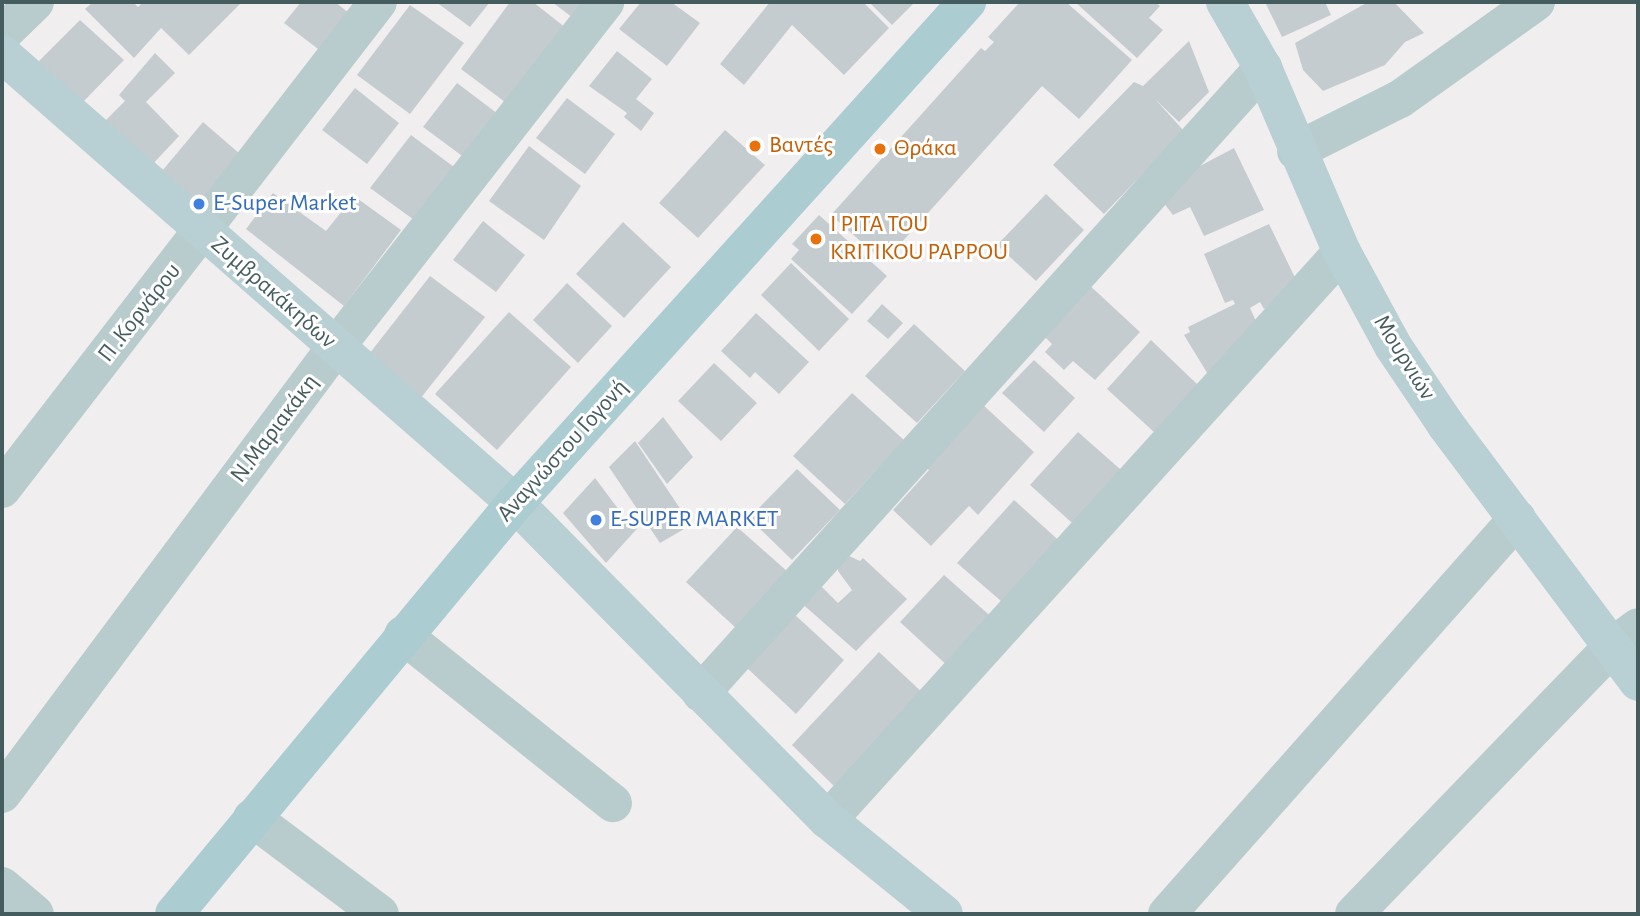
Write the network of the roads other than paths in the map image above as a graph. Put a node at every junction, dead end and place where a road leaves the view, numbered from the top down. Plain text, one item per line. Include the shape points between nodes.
1 (35, 2) edge
2 (378, 2) edge
3 (605, 2) edge
4 (967, 2) edge
5 (1225, 2) edge
6 (1536, 2) edge
7 (2, 34) edge
8 (2, 54) edge
9 (1263, 68) junction
10 (1296, 151) junction
11 (204, 232) junction
12 (1342, 252) junction
13 (335, 348) junction
14 (2, 489) edge
15 (514, 503) junction
16 (1517, 519) junction
17 (403, 635) junction
18 (1626, 637) edge
19 (1638, 682) edge
20 (701, 693) junction
21 (2, 794) edge
22 (613, 803) dead end
23 (252, 818) junction
24 (828, 821) junction
25 (2, 886) edge
26 (35, 914) edge
27 (174, 914) edge
28 (380, 914) edge
29 (944, 914) edge
30 (1167, 914) edge
31 (1354, 914) edge

1 - 7 street
2 - 11 street, Π .Κορνάρου
3 - 13 street, Ν.Μαριακάκη
4 - 15 main road, Αναγνώστου Γογονή
5 - 9 main road, Μουρνιών
6 - 10 street via 1400,99
8 - 11 main road, Ζυμβρακάκηδων
9 - 10 main road, Μουρνιών
9 - 20 street
10 - 12 main road, Μουρνιών
11 - 13 main road, Ζυμβρακάκηδων
11 - 14 street, Π .Κορνάρου
12 - 16 main road, Μουρνιών via 1393,346
12 - 24 street
13 - 15 main road, Ζυμβρακάκηδων
13 - 21 street, Ν.Μαριακάκη
15 - 17 main road, Αναγνώστου Γογονή
15 - 20 main road, Ζυμβρακάκηδων
16 - 18 main road, Μουρνιών
16 - 30 street
17 - 22 street
17 - 23 main road, Αναγνώστου Γογονή
18 - 19 main road, Μουρνιών
18 - 31 street
20 - 24 main road, Ζυμβρακάκηδων
23 - 27 main road, Αναγνώστου Γογονή
23 - 28 street
24 - 29 main road, Ζυμβρακάκηδων
25 - 26 street

